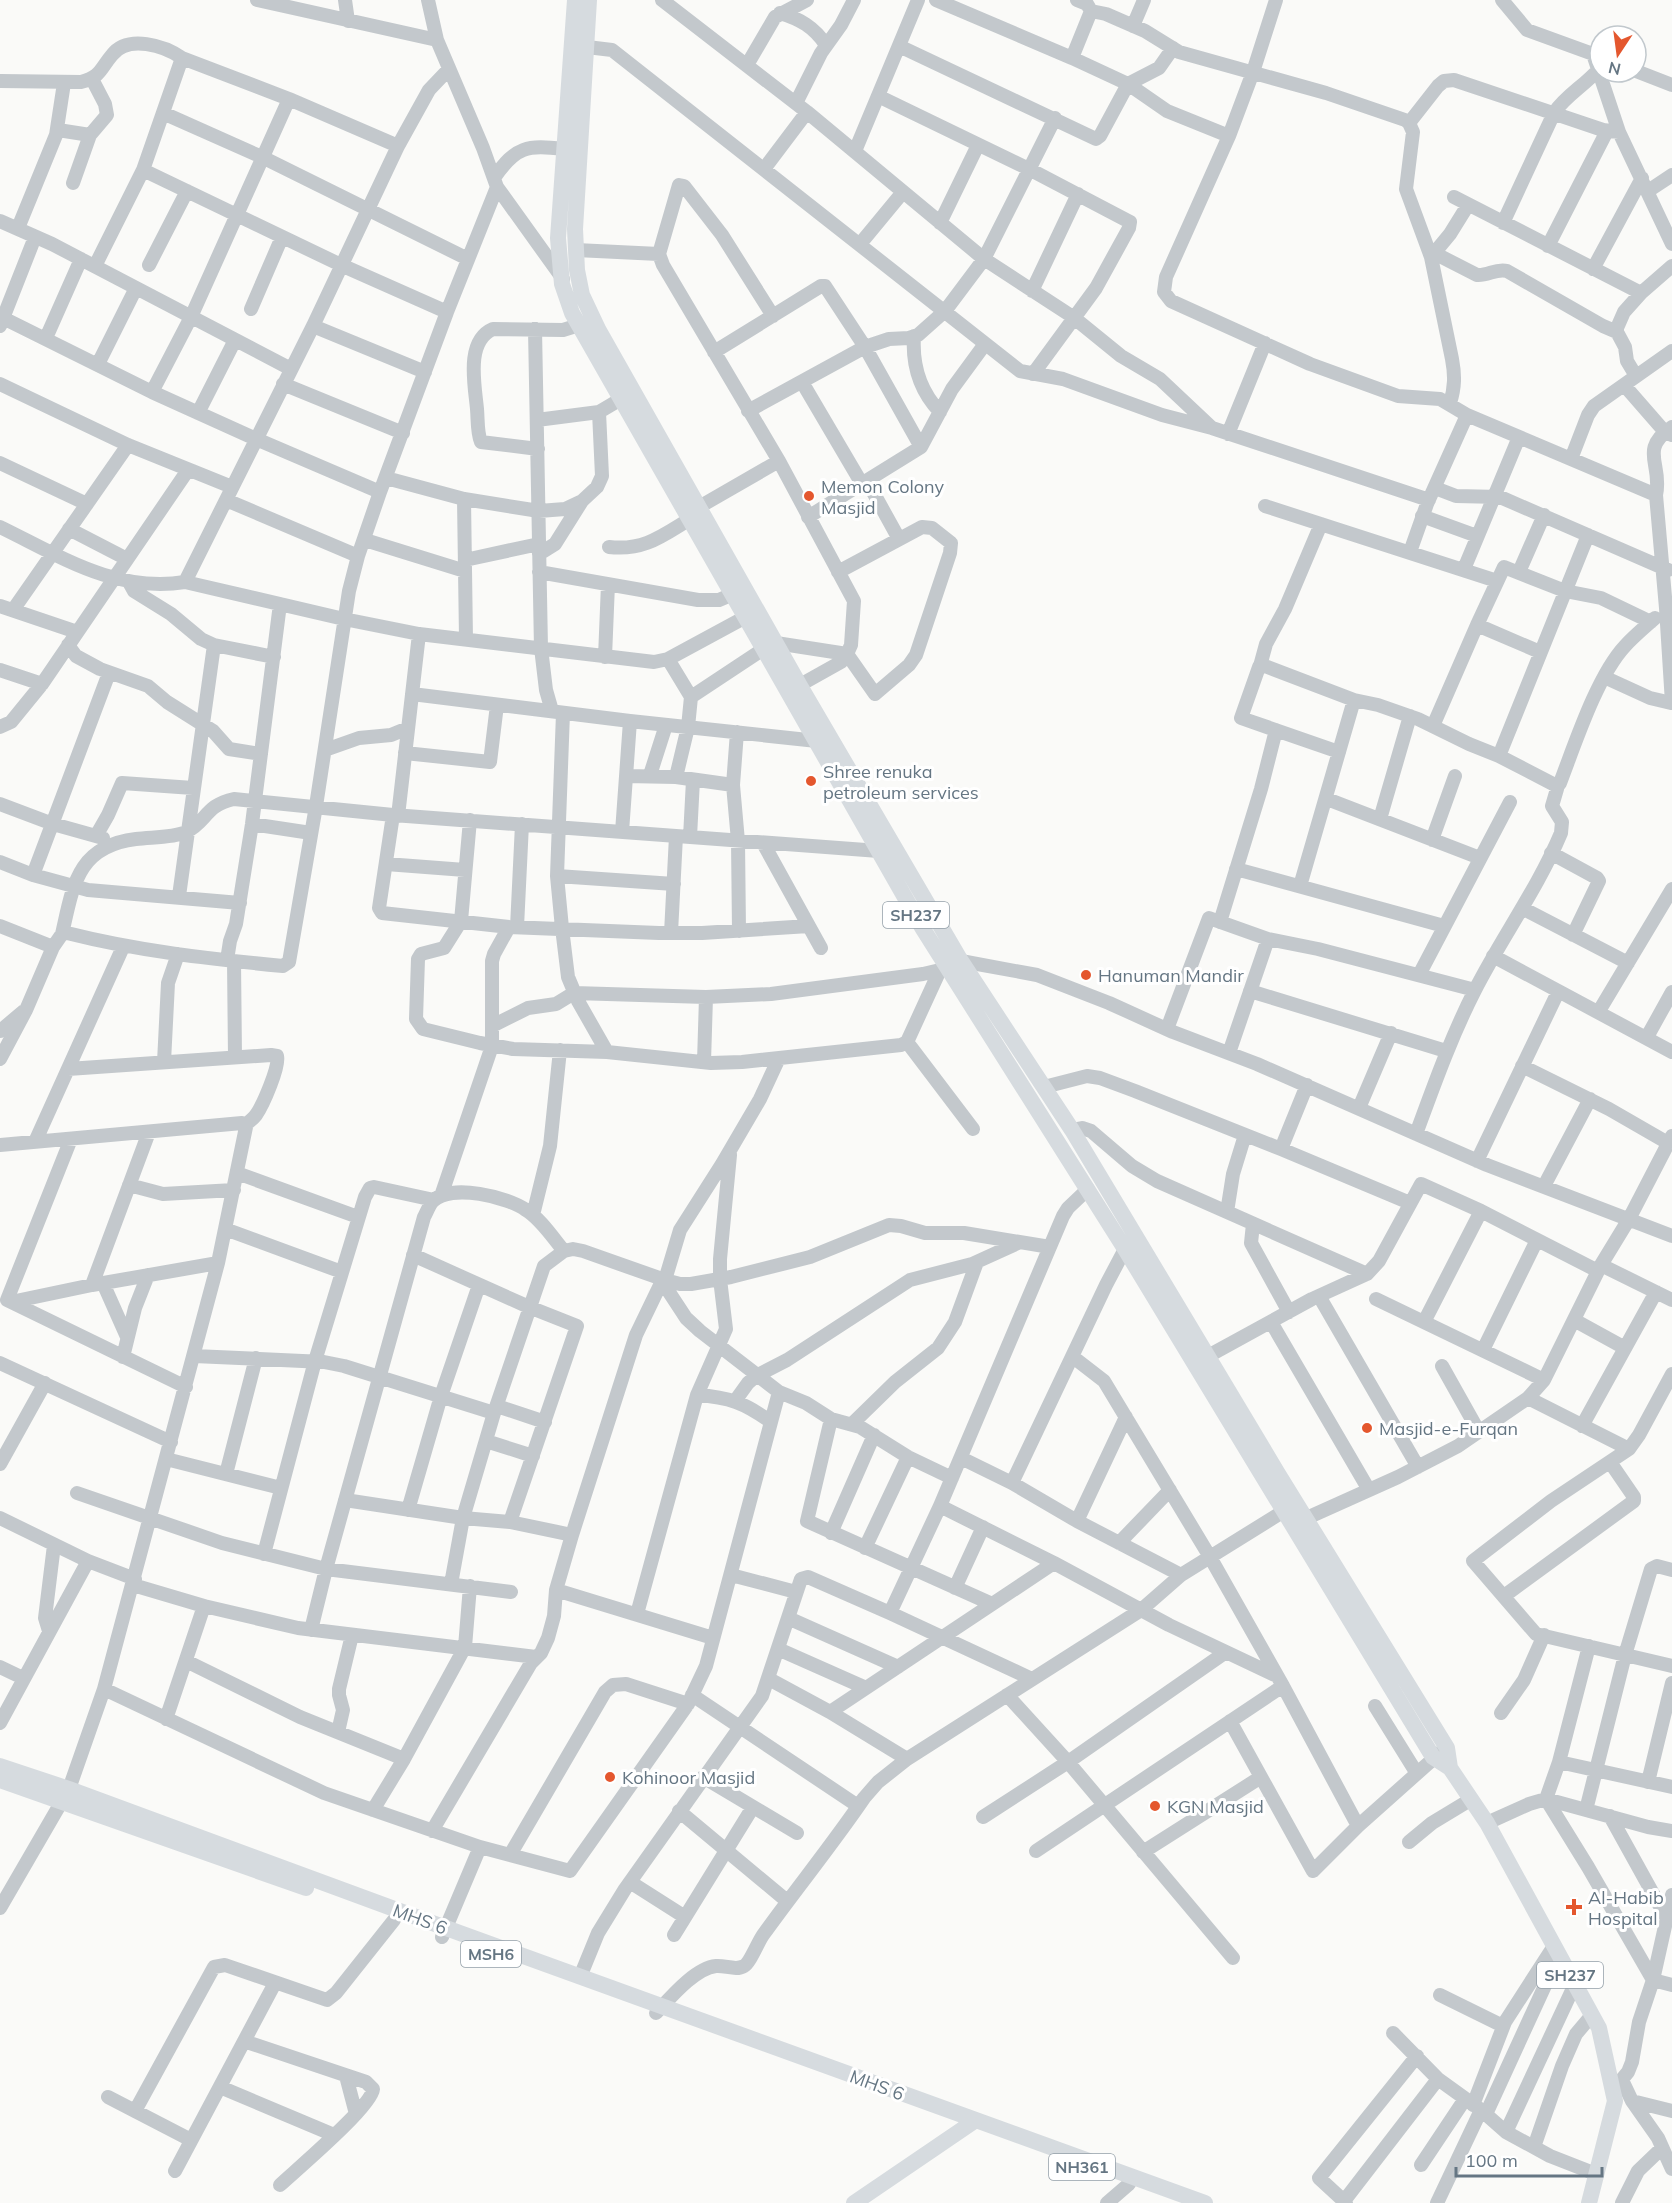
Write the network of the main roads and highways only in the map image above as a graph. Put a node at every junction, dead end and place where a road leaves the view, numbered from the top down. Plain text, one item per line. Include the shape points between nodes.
1 (575, 0) edge
2 (589, 0) edge
3 (695, 513) junction
4 (752, 613) junction
5 (795, 688) junction
6 (950, 966) junction
7 (1133, 1245) junction
8 (0, 1777) edge
9 (66, 1795) junction
10 (444, 1932) junction
11 (658, 2010) junction
12 (978, 2126) junction
13 (854, 2203) edge
14 (872, 2203) edge
15 (1182, 2203) edge
16 (1205, 2203) edge
17 (1589, 2203) edge

1 - 3 main road, SH237 via 558,238 560,277 579,326
2 - 3 main road, SH237 via 575,229 582,295
3 - 4 main road, SH237
3 - 4 main road, SH237 via 733,594
4 - 5 main road, SH237
5 - 6 main road, SH237
5 - 6 main road, SH237 via 817,741 879,852
6 - 7 main road, SH237 via 1088,1189
6 - 7 main road, SH237 via 1044,1087 1072,1130
7 - 17 main road, SH237 via 1440,1753 1487,1823 1599,2028 1617,2085
8 - 9 main road, MSH6
9 - 10 main road, MHS 6
9 - 10 main road, MSH6 via 394,1920
10 - 11 main road, MSH6
10 - 11 main road, MHS 6 via 580,1977
11 - 12 main road, MSH6
12 - 13 main road
12 - 14 main road
12 - 15 main road, NH361
12 - 16 main road

